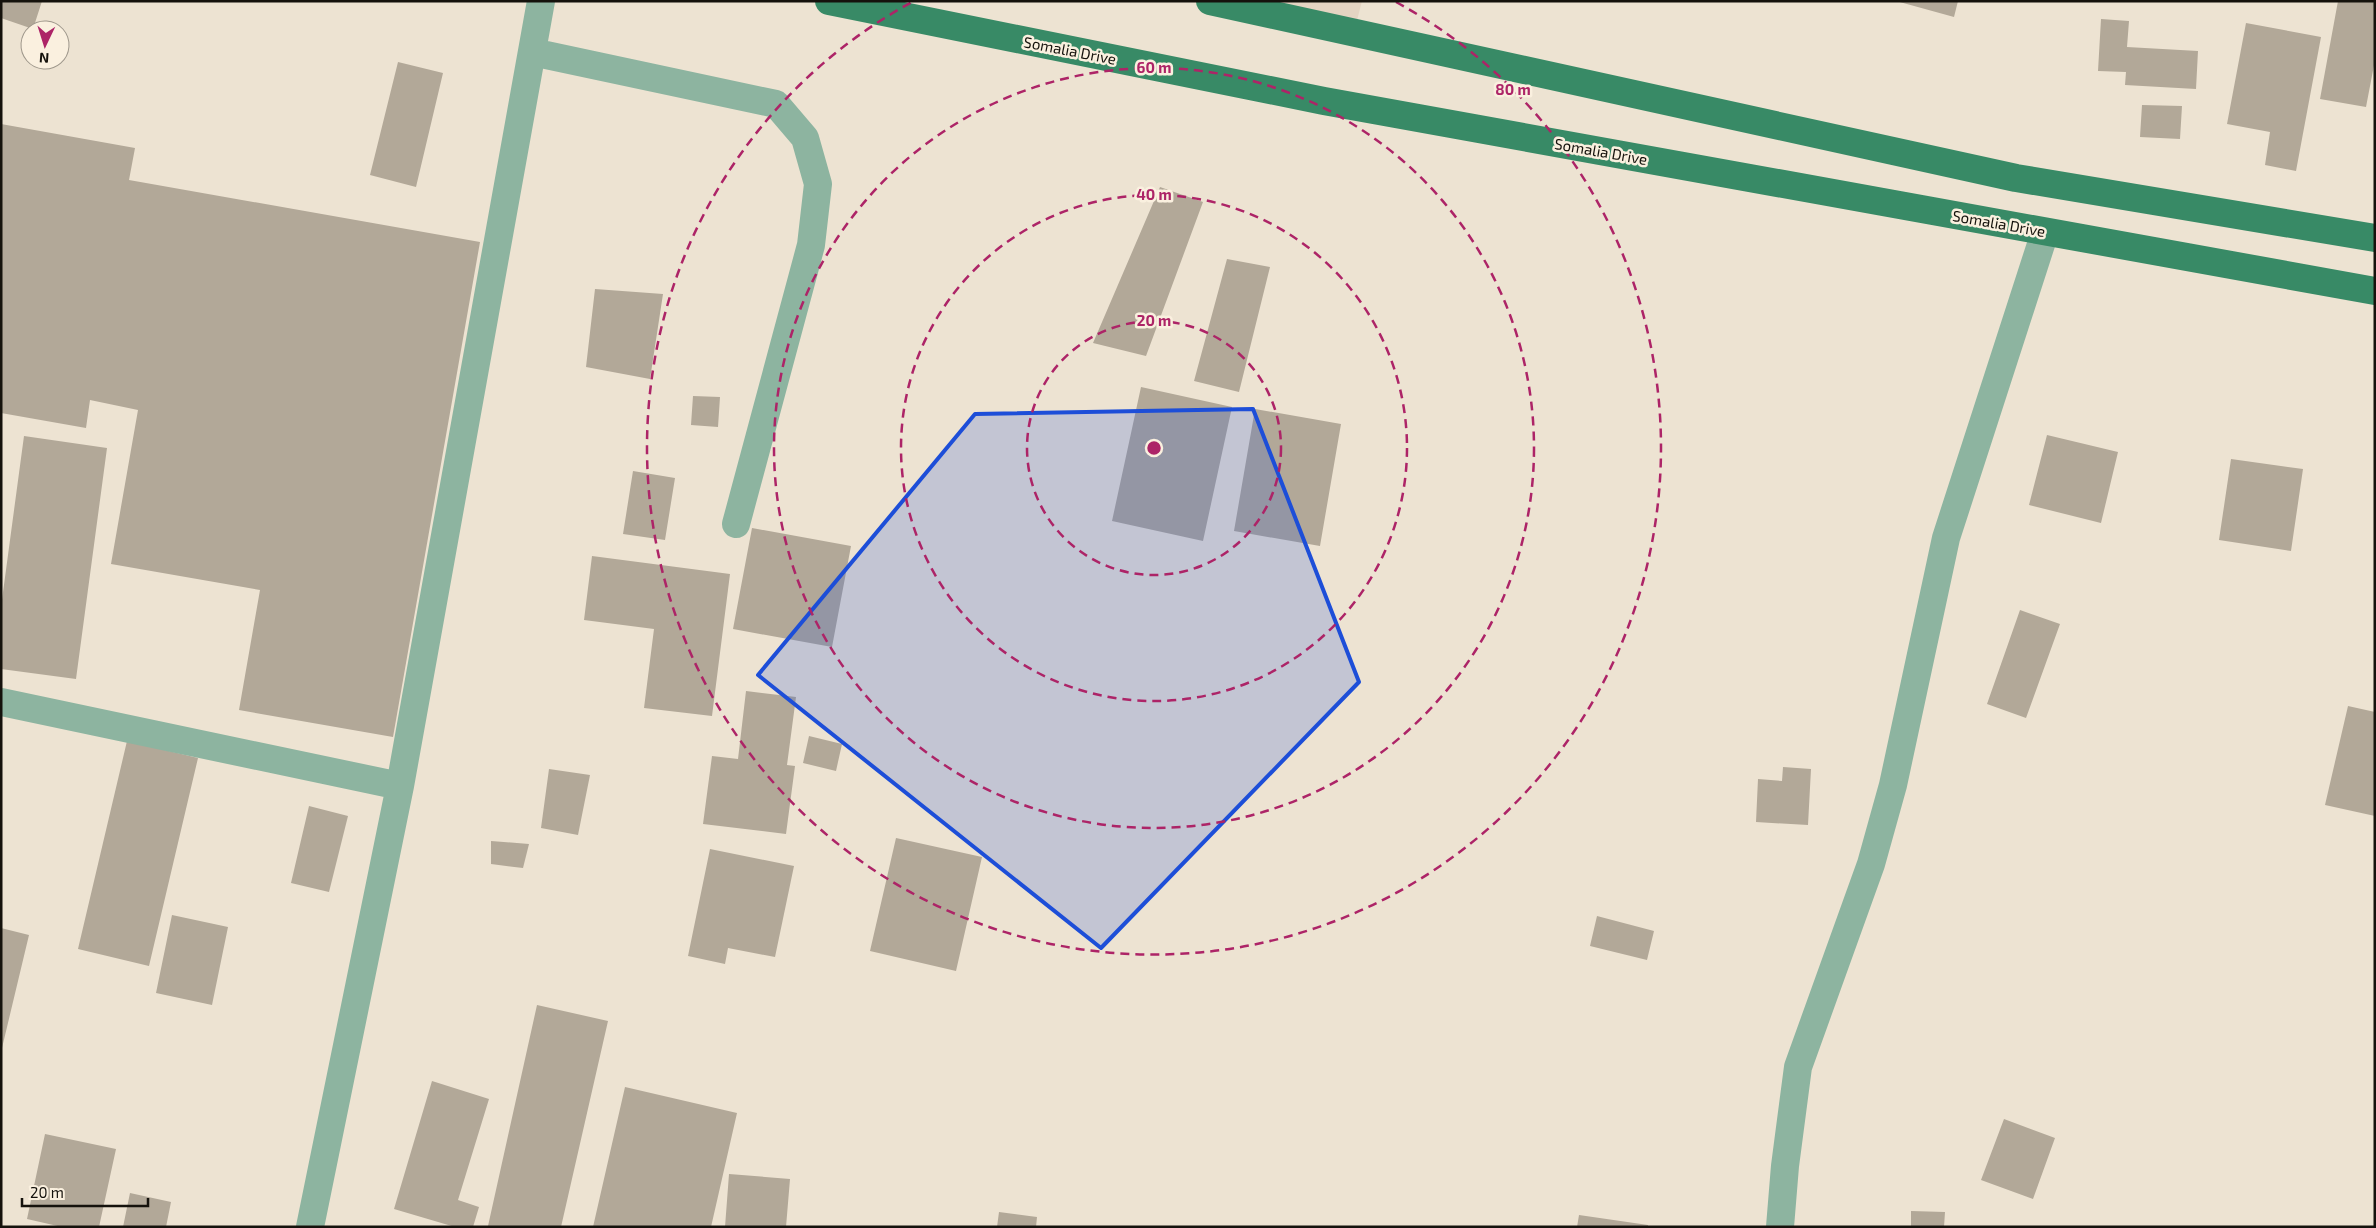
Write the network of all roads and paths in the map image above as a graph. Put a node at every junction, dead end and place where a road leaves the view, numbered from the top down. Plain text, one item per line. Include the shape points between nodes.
1 (541, 1) edge
2 (829, 1) edge
3 (1210, 1) edge
4 (532, 52) junction
5 (2045, 232) junction
6 (2375, 238) edge
7 (2375, 291) edge
8 (736, 524) dead end
9 (1, 702) edge
10 (400, 786) junction
11 (310, 1227) edge
12 (1780, 1227) edge

1 - 4 street
2 - 5 main road, Somalia Drive via 1324,101
3 - 6 main road via 2016,178
4 - 8 street via 776,104 806,138 818,184 811,245
4 - 10 street
5 - 7 main road, Somalia Drive
5 - 12 street via 1946,538 1899,756 1871,864 1798,1068
9 - 10 street
10 - 11 street

